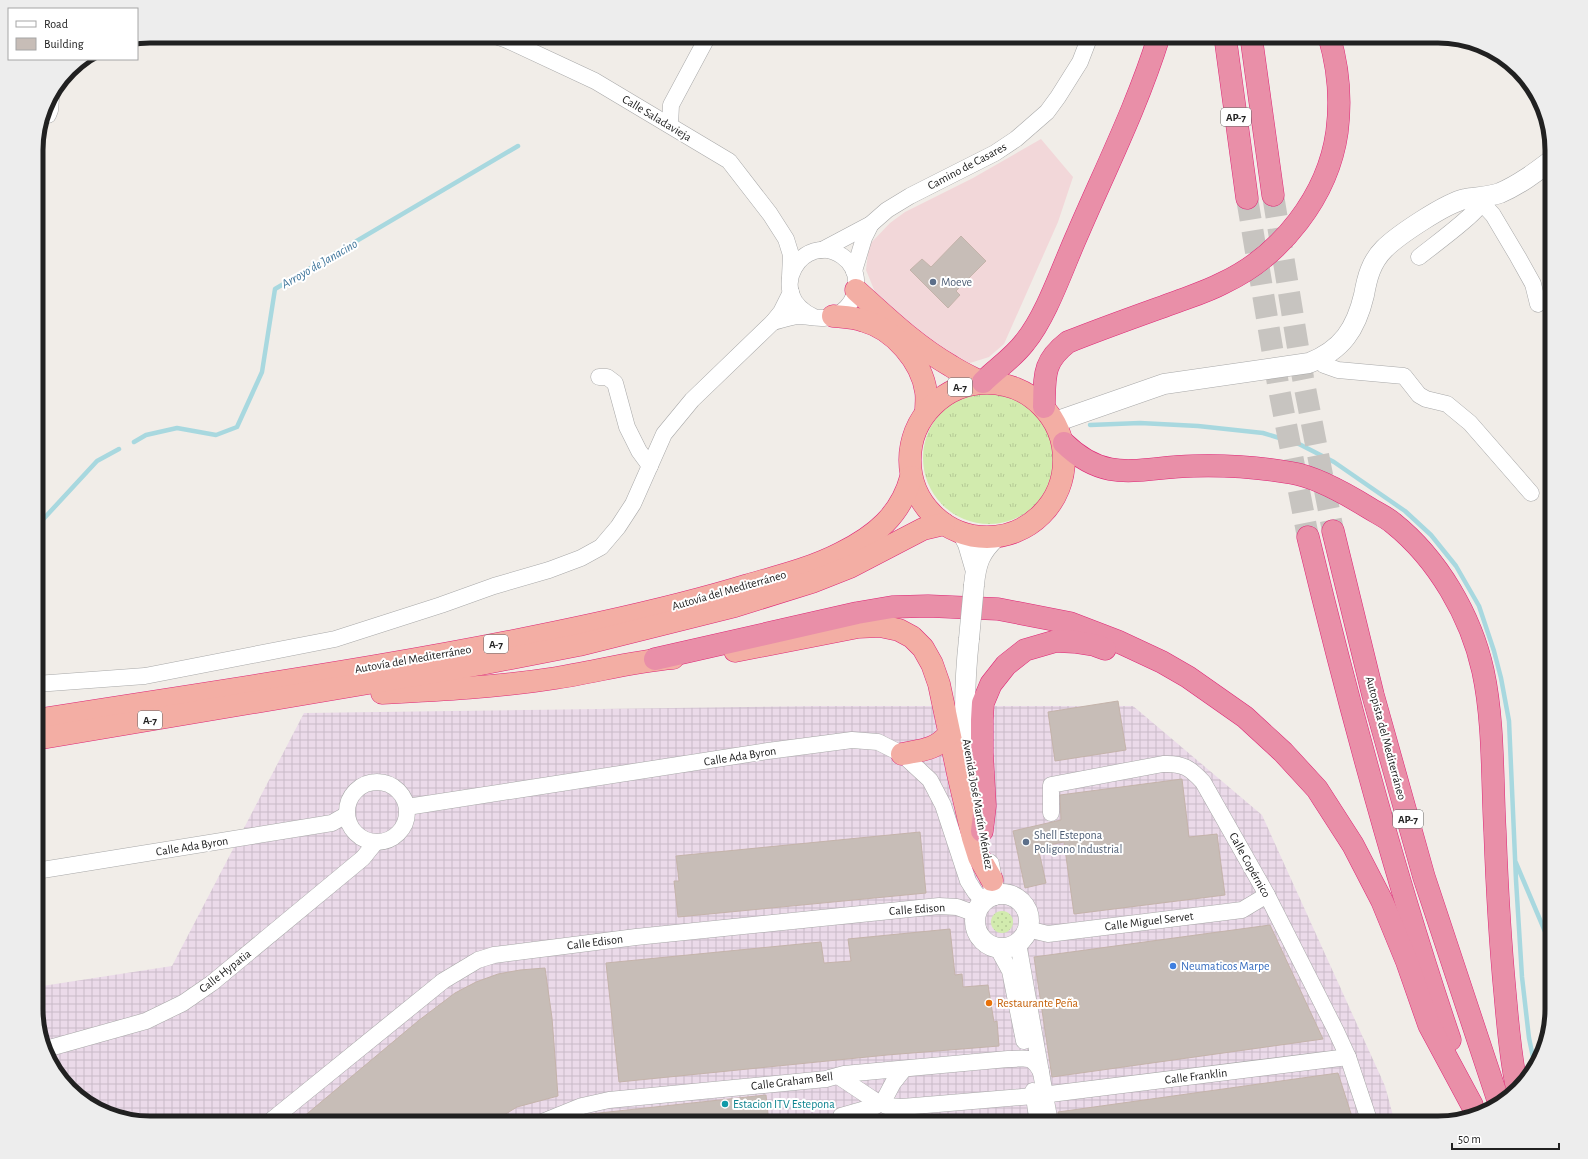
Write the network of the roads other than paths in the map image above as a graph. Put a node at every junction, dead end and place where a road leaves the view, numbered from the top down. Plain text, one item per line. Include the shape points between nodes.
1 (513, 43) edge
2 (704, 43) edge
3 (1087, 43) edge
4 (1157, 43) edge
5 (1226, 43) edge
6 (1252, 43) edge
7 (1330, 43) edge
8 (670, 125) junction
9 (1545, 165) edge
10 (1273, 195) tunnel mouth
11 (1247, 198) tunnel mouth
12 (1485, 200) junction
13 (871, 224) junction
14 (786, 239) junction
15 (817, 251) junction
16 (1419, 257) dead end
17 (855, 280) junction
18 (790, 284) junction
19 (1538, 304) dead end
20 (824, 316) junction
21 (773, 322) junction
22 (1320, 359) junction
23 (599, 377) dead end
24 (982, 382) junction
25 (926, 411) junction
26 (1050, 414) junction
27 (1064, 443) junction
28 (650, 466) junction
29 (911, 477) junction
30 (1531, 493) dead end
31 (954, 529) junction
32 (1334, 531) tunnel mouth
33 (996, 537) junction
34 (1308, 537) tunnel mouth
35 (974, 577) junction
36 (655, 659) junction
37 (1162, 662) junction
38 (43, 683) edge
39 (263, 702) junction
40 (43, 719) edge
41 (949, 734) junction
42 (43, 738) edge
43 (902, 754) junction
44 (407, 807) junction
45 (1052, 813) dead end
46 (346, 815) junction
47 (982, 830) junction
48 (375, 843) junction
49 (43, 870) edge
50 (1267, 895) junction
51 (986, 898) junction
52 (1022, 936) junction
53 (997, 947) junction
54 (50, 1047) edge
55 (1348, 1057) junction
56 (1028, 1058) junction
57 (904, 1069) junction
58 (1041, 1072) junction
59 (838, 1076) junction
60 (1516, 1081) edge
61 (1040, 1095) junction
62 (1497, 1098) edge
63 (881, 1103) junction
64 (1474, 1110) edge
65 (277, 1116) edge
66 (557, 1116) edge
67 (841, 1116) dead end
68 (1038, 1116) edge
69 (1048, 1116) edge
70 (1368, 1116) edge

1 - 8 street, Calle Saladavieja via 595,81
2 - 8 street via 671,104
3 - 13 street, Camino de Casares via 1080,62 1058,97 1030,128 995,153 910,196 887,210
4 - 24 highway via 1125,127 1046,306 1025,342 1014,355
5 - 11 highway, AP-7
6 - 10 highway, AP-7
7 - 26 highway via 1338,86 1337,133 1322,181 1301,219 1260,260 1224,283 1068,342 1047,365 1045,376
8 - 14 street, Calle Saladavieja via 729,161
9 - 12 street via 1527,178
12 - 16 street
12 - 19 street via 1533,284
12 - 22 street via 1463,200 1445,208 1384,249 1368,275 1357,316 1348,335
13 - 15 street, Camino de Casares
13 - 17 street, Camino de Casares via 864,238
14 - 15 street, Calle Saladavieja via 803,249
14 - 18 street, Calle Saladavieja via 791,255
15 - 17 street via 832,252 849,262
15 - 18 street via 801,258 794,266
17 - 20 street via 854,299 848,307 842,312
17 - 24 highway via 901,331 950,366
18 - 20 street via 797,305 804,312
18 - 21 street via 782,312
20 - 21 street via 794,316
20 - 25 highway via 866,321 899,343 914,358 921,373 926,392
21 - 28 street via 692,400 664,434
22 - 26 street via 1309,363 1164,384
22 - 30 street via 1324,365 1338,370 1404,376 1419,395 1447,404 1470,424
23 - 28 street via 607,377 615,383 627,427
24 - 25 highway, A-7 via 961,386 943,396
24 - 26 highway, A-7 via 1000,383 1016,388 1031,396
25 - 29 highway, A-7 via 912,443
26 - 27 highway, A-7
27 - 33 highway, A-7 via 1064,474 1056,497 1040,517 1020,530
27 - 60 highway via 1075,454 1100,468 1121,472 1192,466 1256,467 1300,474 1346,494 1393,523 1425,554 1443,579 1469,626 1483,672 1490,727 1499,935
28 - 38 street via 633,504 612,537 601,548 549,570 335,639 145,676
29 - 31 highway, A-7 via 929,511
29 - 40 highway, Autovía del Mediterráneo / A-7 via 901,504 891,518 870,536 847,550 786,574 706,598 546,635 428,657
31 - 33 highway, A-7 via 974,537
31 - 35 street, Avenida José Martín Méndez via 968,544
31 - 39 highway, Autovía del Mediterráneo / A-7 via 923,529 850,567 812,582 671,623 530,656
32 - 62 highway, Autopista del Mediterráneo / AP-7 via 1373,695 1424,876
33 - 35 street, Avenida José Martín Méndez via 984,550
34 - 64 highway, AP-7 via 1342,676 1385,832
35 - 47 street, Avenida José Martín Méndez, bridge via 965,686 966,725 968,752
36 - 37 highway via 857,613 892,607 928,606 998,609 1070,623
36 - 39 highway, Autovía del Mediterráneo / A-7 via 555,678 481,687
36 - 41 highway, Autovía del Mediterráneo via 731,652 858,627 880,626 899,630 912,637 923,648 932,664 939,684
37 - 47 highway via 1118,654 1094,645 1056,642 1025,650 1006,665 991,684 983,703 985,806
37 - 64 highway via 1245,717 1283,752 1317,789 1353,845 1382,901 1429,1025
39 - 42 highway, Autovía del Mediterráneo / A-7
41 - 43 highway via 942,743 933,748
41 - 51 highway, Autovía del Mediterráneo
43 - 44 street, Calle Ada Byron via 878,742 852,740
43 - 51 street, Calle Ada Byron via 930,780 943,805 968,881 975,892
44 - 46 street via 397,789 388,784 367,783 351,796
44 - 48 street via 407,816 400,833 384,842
45 - 50 street, Calle Copérnico via 1051,785 1176,763 1191,769 1203,782
46 - 48 street via 349,826 356,834
46 - 49 street, Calle Ada Byron via 332,824
47 - 51 street, Avenida José Martín Méndez
48 - 54 street, Calle Hypatia via 363,858 212,983 183,1003 146,1021
50 - 52 street, Calle Miguel Servet via 1242,910
50 - 55 street, Calle Copérnico
51 - 52 street via 1003,894 1018,900 1027,913
51 - 53 street via 976,927 982,939
51 - 65 street, Calle Edison via 957,908 939,906 636,936 484,958 443,981
52 - 53 street via 1004,948
52 - 58 street
53 - 56 street via 1010,971
55 - 61 street, Calle Franklin
55 - 70 street, Calle Copérnico
56 - 57 street, Calle Graham Bell
56 - 58 street via 1036,1063
56 - 61 street
57 - 59 street, Calle Graham Bell
57 - 63 street
58 - 61 street
59 - 63 street
59 - 66 street, Calle Graham Bell via 609,1100 582,1106
61 - 63 street via 902,1107
61 - 68 street
61 - 69 street
63 - 67 street

